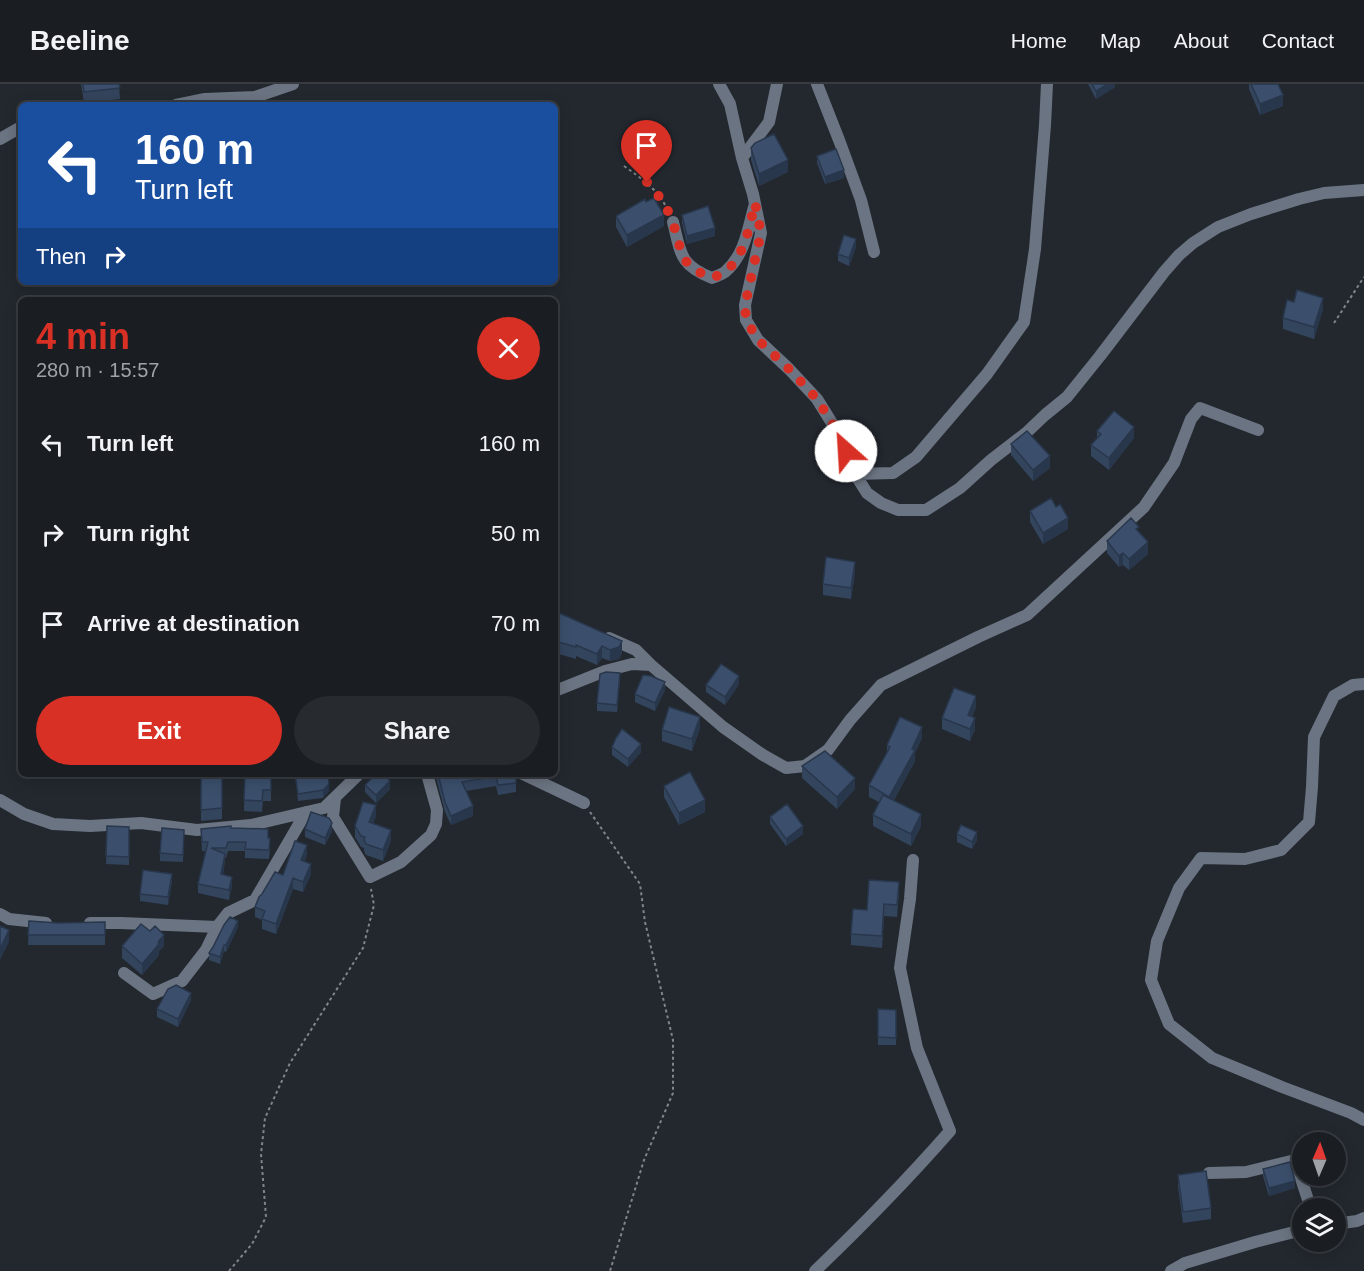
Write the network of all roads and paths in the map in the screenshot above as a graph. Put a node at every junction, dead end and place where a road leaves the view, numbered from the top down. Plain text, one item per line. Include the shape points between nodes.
1 (293, 84) edge
2 (719, 84) edge
3 (777, 84) edge
4 (817, 84) edge
5 (1047, 84) edge
6 (190, 102) edge
7 (18, 129) edge
8 (0, 139) edge
9 (742, 158) junction
10 (624, 166) dead end
11 (1364, 190) edge
12 (755, 203) junction
13 (673, 222) joint
14 (874, 252) dead end
15 (1364, 277) edge
16 (1334, 323) dead end
17 (1258, 430) dead end
18 (855, 474) junction
19 (594, 631) edge
20 (651, 665) junction
21 (1364, 684) edge
22 (558, 690) edge
23 (356, 777) edge
24 (428, 777) edge
25 (529, 777) edge
26 (335, 798) junction
27 (0, 800) edge
28 (584, 803) joint
29 (306, 812) junction
30 (913, 860) dead end
31 (370, 877) junction
32 (0, 915) edge
33 (217, 927) junction
34 (123, 974) dead end
35 (1364, 1119) edge
36 (1209, 1173) edge
37 (1307, 1198) edge
38 (1364, 1218) edge
39 (1346, 1222) edge
40 (1292, 1233) edge
41 (229, 1271) edge
42 (610, 1271) edge
43 (815, 1271) edge
44 (1171, 1271) edge

1 - 6 street via 255,97
2 - 9 street via 730,104
3 - 9 street via 769,122
4 - 14 street via 861,200
5 - 18 street via 1035,249 1024,322 987,374 916,457 893,473
7 - 8 street
9 - 12 street
10 - 13 path via 647,182 663,200
11 - 18 street via 1299,199 1218,227 1193,243 1164,272 1067,397 960,488 926,510 898,510 880,503 867,493
12 - 13 street via 738,257 724,273 712,278 698,273 683,259
12 - 18 street via 761,233 745,305 746,320 758,340 817,399
15 - 16 path
17 - 20 street via 1200,408 1191,419 1174,463 1144,507 1027,615 880,685 828,750 805,766 786,768 763,755 723,727
19 - 20 street via 636,650
20 - 22 street via 632,664 605,671
21 - 35 street via 1353,685 1334,696 1314,737 1309,822 1281,850 1245,859 1201,858 1179,888 1157,941 1151,980 1169,1024 1212,1058
23 - 26 street
24 - 31 street via 437,810 431,835 401,862
25 - 28 street
26 - 29 street via 324,808
26 - 31 street via 333,817
27 - 29 street via 53,824 90,826 141,823 198,830 251,825
28 - 42 path via 640,884 673,1040 673,1092 644,1160
29 - 33 street via 255,900 228,913
30 - 43 street via 900,968 917,1048 950,1131
31 - 41 path via 374,905 363,948 290,1063 265,1118 261,1154 266,1217 252,1244
32 - 33 street via 69,923
33 - 34 street via 206,950 182,981 153,993
36 - 37 street via 1246,1172 1295,1161
38 - 39 street
40 - 44 street via 1185,1263

